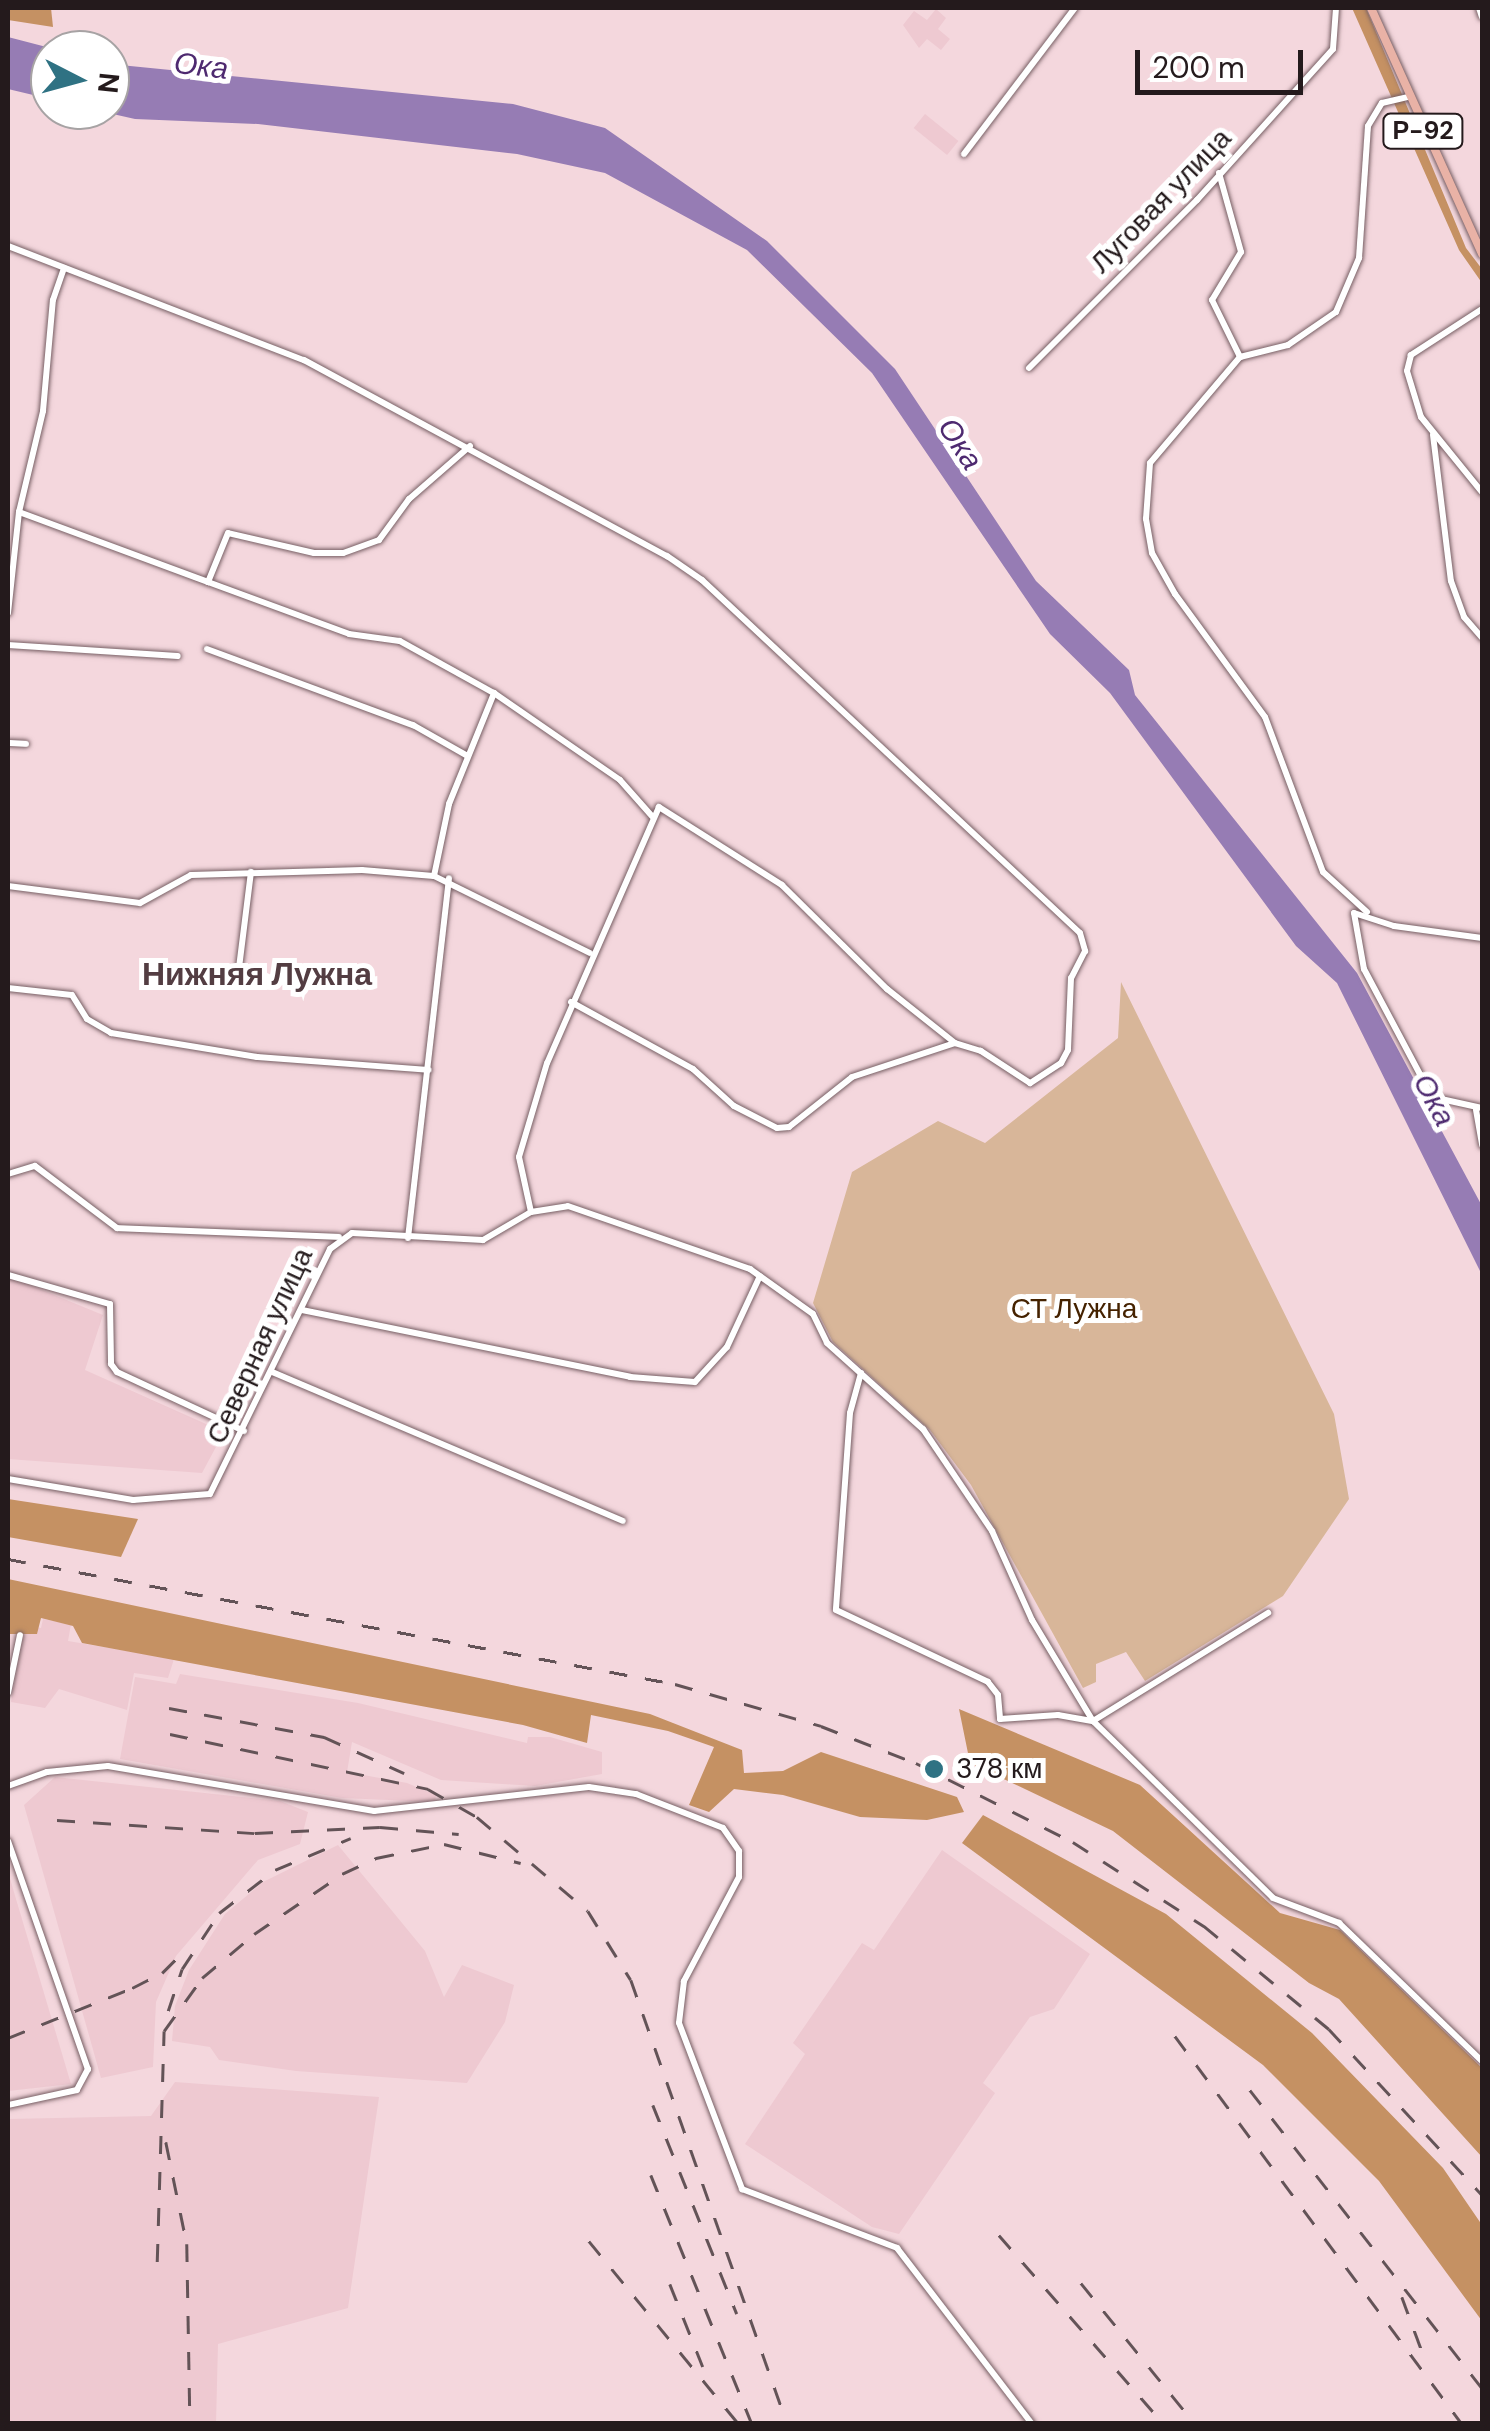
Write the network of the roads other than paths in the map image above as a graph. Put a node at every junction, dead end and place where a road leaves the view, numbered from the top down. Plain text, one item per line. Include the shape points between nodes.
1 (1075, 8) edge
2 (1336, 8) edge
3 (1371, 8) edge
4 (1478, 8) edge
5 (1482, 17) edge
6 (1408, 97) junction
7 (964, 154) dead end
8 (1219, 173) junction
9 (8, 246) edge
10 (1482, 252) edge
11 (64, 268) junction
12 (1482, 309) edge
13 (1240, 357) junction
14 (1029, 368) dead end
15 (1433, 433) junction
16 (470, 446) junction
17 (1482, 492) edge
18 (19, 512) junction
19 (208, 582) junction
20 (8, 613) edge
21 (1482, 638) edge
22 (8, 645) edge
23 (208, 649) dead end
24 (178, 656) dead end
25 (494, 693) junction
26 (8, 743) edge
27 (26, 744) dead end
28 (466, 755) junction
29 (652, 816) junction
30 (251, 872) junction
31 (434, 876) junction
32 (449, 878) junction
33 (8, 886) edge
34 (1367, 912) junction
35 (1482, 938) edge
36 (590, 953) junction
37 (238, 968) dead end
38 (8, 988) edge
39 (571, 1002) junction
40 (955, 1043) junction
41 (429, 1070) junction
42 (1480, 1109) edge
43 (1481, 1140) edge
44 (8, 1174) edge
45 (530, 1212) junction
46 (340, 1237) junction
47 (408, 1238) junction
48 (8, 1274) edge
49 (760, 1276) junction
50 (302, 1310) junction
51 (272, 1372) junction
52 (861, 1373) junction
53 (244, 1431) junction
54 (8, 1479) edge
55 (623, 1521) dead end
56 (1268, 1613) dead end
57 (20, 1635) dead end
58 (8, 1693) edge
59 (1093, 1722) junction
60 (8, 1786) edge
61 (8, 1841) edge
62 (1482, 2060) edge
63 (8, 2105) edge
64 (1032, 2424) edge

1 - 7 street
2 - 8 street, Луговая улица via 1333,49
3 - 6 main road, Р-92
4 - 5 street
6 - 10 main road, Р-92
6 - 13 street via 1382,103 1368,126 1360,258 1336,312 1288,345
8 - 13 street via 1241,252 1212,300
8 - 14 street, Луговая улица
9 - 11 street
11 - 16 street via 304,360
11 - 18 street via 53,300 39,434
12 - 15 street via 1408,362 1408,381
13 - 34 street via 1150,464 1146,519 1152,553 1265,717 1323,872
15 - 17 street
15 - 21 street via 1451,581 1464,617
16 - 19 street via 446,461 379,540 343,554 228,533
16 - 40 street via 702,580 1080,933 1085,951 1071,978 1068,1050 1061,1063 1030,1083 981,1051
18 - 19 street
18 - 20 street
19 - 25 street via 349,634 400,641
22 - 24 street
23 - 28 street via 413,725
25 - 28 street
25 - 29 street via 620,780
26 - 27 street
28 - 31 street
29 - 36 street
29 - 40 street via 659,807 669,808 782,885 874,976
30 - 31 street
30 - 33 street via 191,875 140,903
30 - 37 street
31 - 32 street
32 - 36 street
32 - 41 street
34 - 35 street via 1380,922
34 - 42 street via 1354,913 1364,969 1432,1097
36 - 39 street
38 - 41 street via 72,996 87,1020 111,1033 257,1057
39 - 40 street via 693,1069 734,1106 777,1128 789,1127 852,1077
39 - 45 street via 518,1158
41 - 47 street
42 - 43 street
44 - 46 street via 35,1166 117,1228
45 - 47 street, Северная улица via 483,1240
45 - 49 street, Северная улица via 568,1206
46 - 47 street, Северная улица
46 - 50 street, Северная улица
48 - 53 street via 110,1304 111,1364 117,1372
49 - 50 street via 727,1347 695,1382 630,1377
49 - 52 street, Северная улица via 813,1314 827,1343
50 - 51 street, Северная улица
51 - 53 street, Северная улица
51 - 55 street
52 - 59 street, Северная улица via 923,1429 969,1494
52 - 59 street via 850,1413 836,1610 988,1682 998,1695 1000,1719 1058,1715
53 - 54 street, Северная улица via 217,1489 202,1497 133,1500
56 - 59 street
57 - 58 street
59 - 62 street, Северная улица via 1273,1898 1339,1923
60 - 64 street via 47,1772 108,1766 374,1812 589,1786 636,1794 723,1828 738,1851 739,1877 684,1981 679,2023 742,2189 898,2248
61 - 63 street via 88,2068 77,2090

